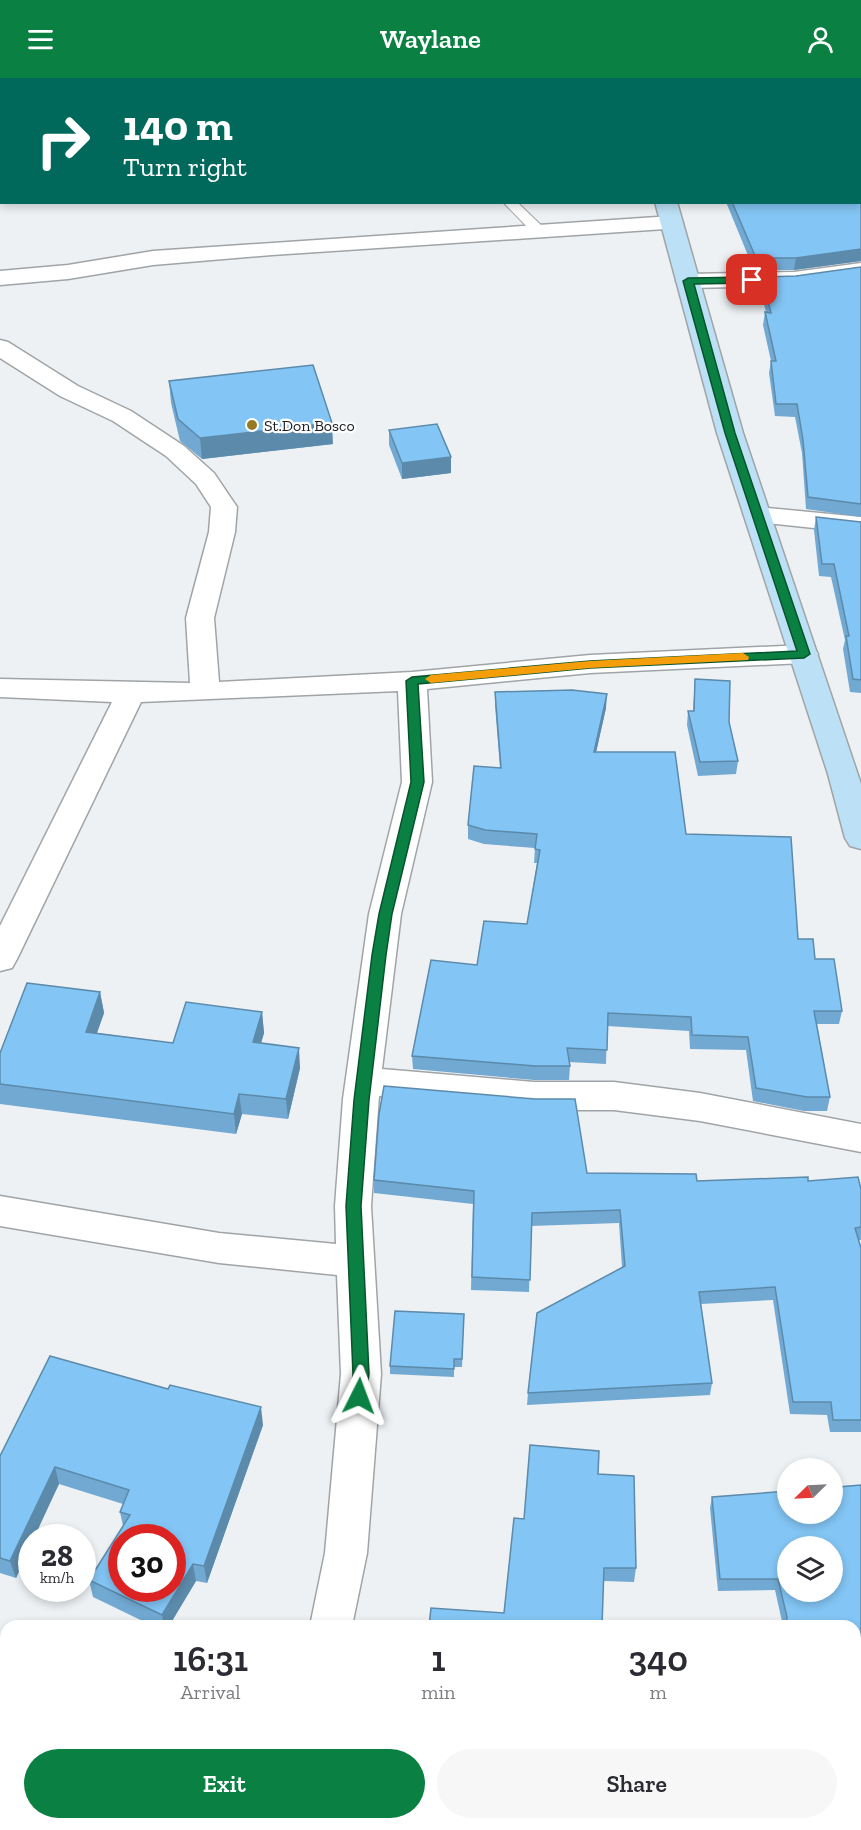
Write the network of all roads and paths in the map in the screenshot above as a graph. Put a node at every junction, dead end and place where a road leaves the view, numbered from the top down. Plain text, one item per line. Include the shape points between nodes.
1 (511, 204) edge
2 (669, 213) edge
3 (539, 231) junction
4 (861, 270) edge
5 (0, 278) edge
6 (688, 281) junction
7 (0, 347) edge
8 (758, 515) junction
9 (861, 525) edge
10 (804, 654) junction
11 (412, 681) junction
12 (0, 688) edge
13 (205, 692) junction
14 (131, 693) junction
15 (861, 838) edge
16 (0, 959) edge
17 (363, 1081) junction
18 (861, 1138) edge
19 (0, 1211) edge
20 (356, 1261) junction
21 (332, 1620) edge

1 - 3 lane
2 - 3 street
2 - 6 street
3 - 5 street via 153,258
4 - 6 street via 794,279
6 - 8 street via 730,433
7 - 13 street via 69,391 122,416 175,451 205,479 224,507 222,532 200,618
8 - 9 street
8 - 10 street
10 - 11 street via 590,664
10 - 15 street
11 - 13 street
11 - 17 street via 417,782 385,914
12 - 14 street
13 - 14 street
14 - 16 street
17 - 18 street via 534,1096 614,1096 700,1107
17 - 20 street via 353,1206
19 - 20 street via 219,1248
20 - 21 street via 361,1374 346,1553

